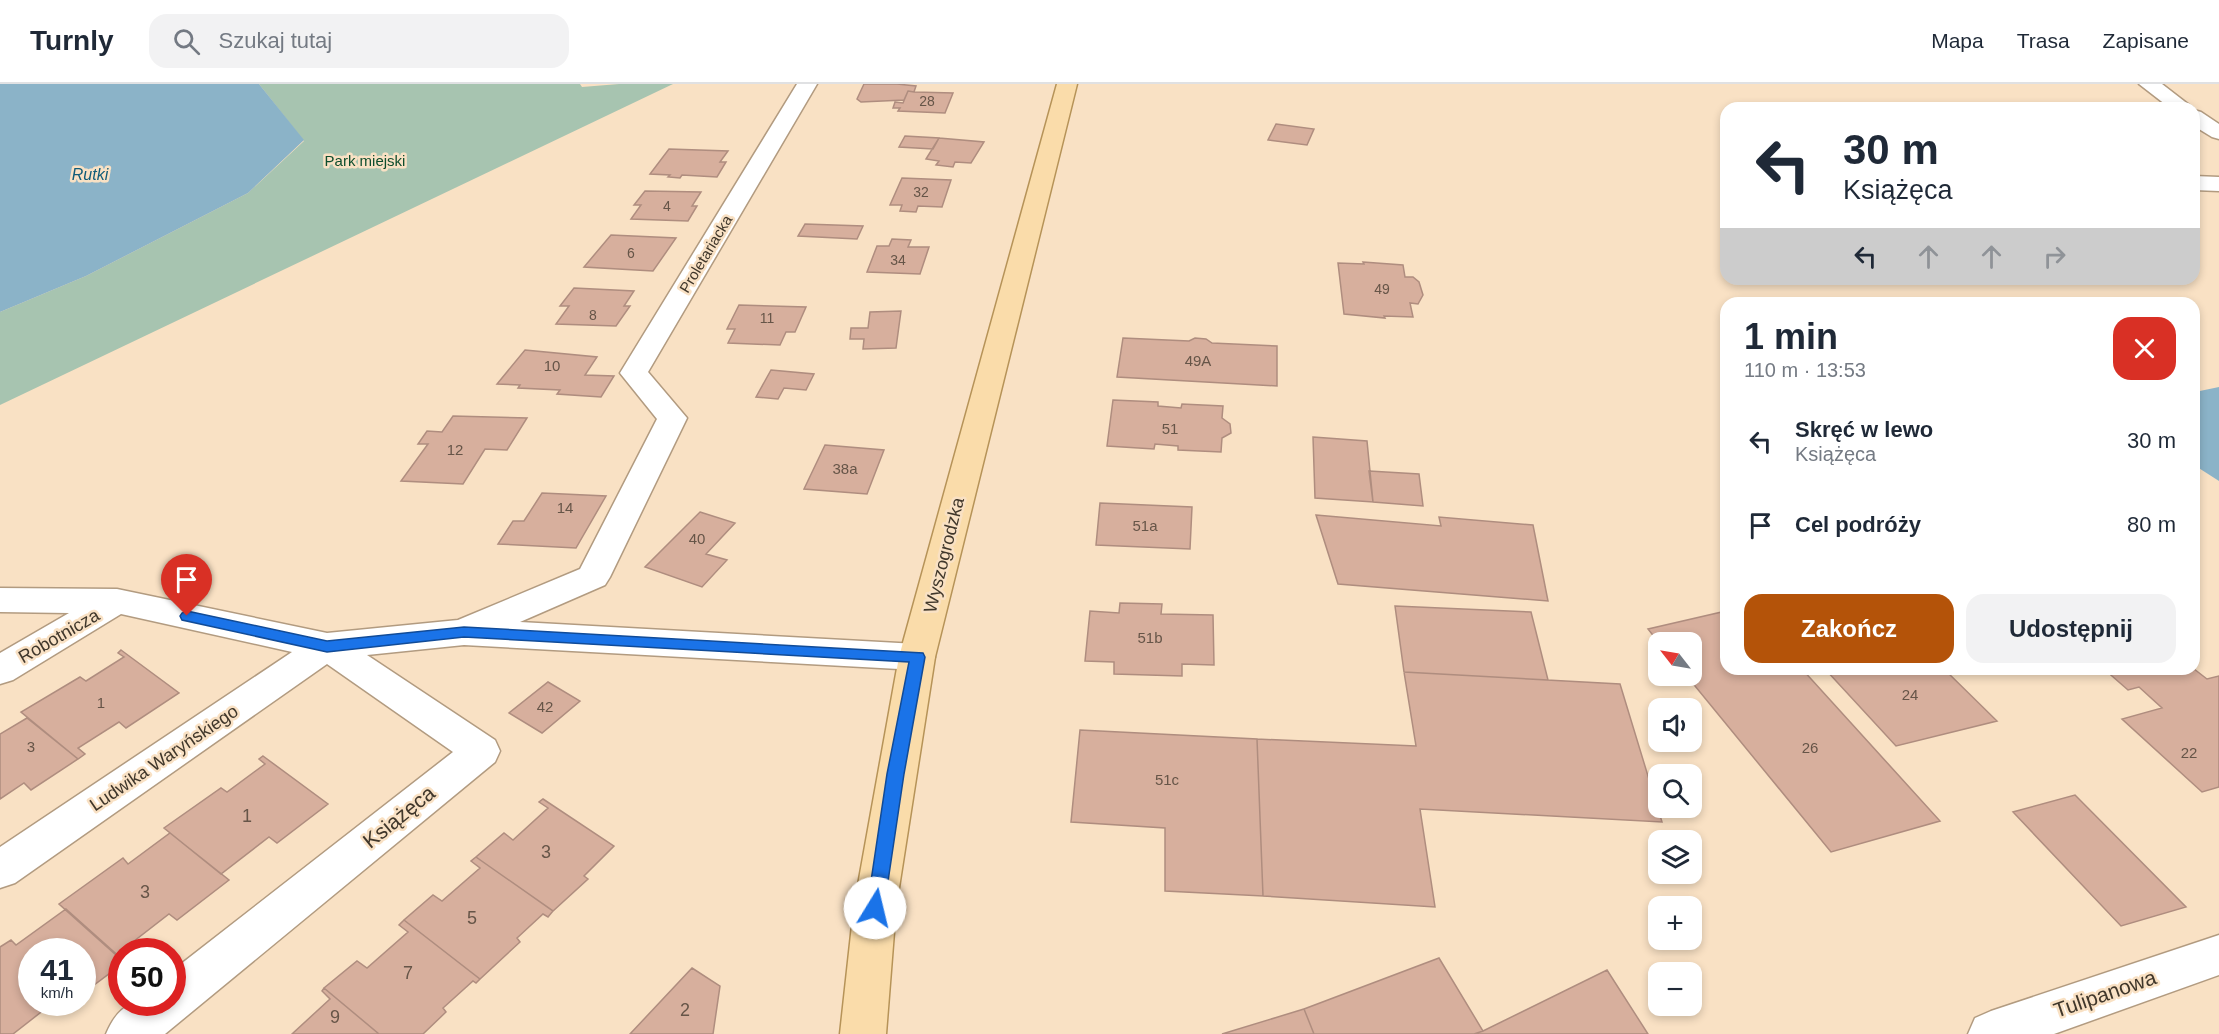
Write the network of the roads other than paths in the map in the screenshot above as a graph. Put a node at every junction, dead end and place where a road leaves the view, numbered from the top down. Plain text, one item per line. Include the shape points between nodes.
1 (807, 84) edge
2 (1067, 84) edge
3 (2149, 84) edge
4 (2174, 102) edge
5 (2200, 120) edge
6 (2219, 133) edge
7 (2200, 183) edge
8 (2219, 184) edge
9 (0, 600) edge
10 (117, 602) junction
11 (464, 632) junction
12 (327, 646) junction
13 (917, 657) junction
14 (0, 670) edge
15 (0, 870) edge
16 (2219, 955) edge
17 (186, 988) edge
18 (151, 1016) edge
19 (129, 1034) edge
20 (863, 1034) edge
21 (1990, 1034) edge

1 - 11 street, Proletariacka via 634,373 672,418 593,577
2 - 13 main road, Wyszogrodzka
3 - 4 street
5 - 6 street
7 - 8 street
9 - 10 street, Książęca
10 - 12 street, Książęca
10 - 14 street, Robotnicza
11 - 12 street, Książęca
11 - 13 street, Książęca
12 - 15 street, Ludwika Waryńskiego
12 - 17 street, Książęca via 481,751
13 - 20 main road, Wyszogrodzka via 875,908
16 - 21 street, Tulipanowa
18 - 19 street

